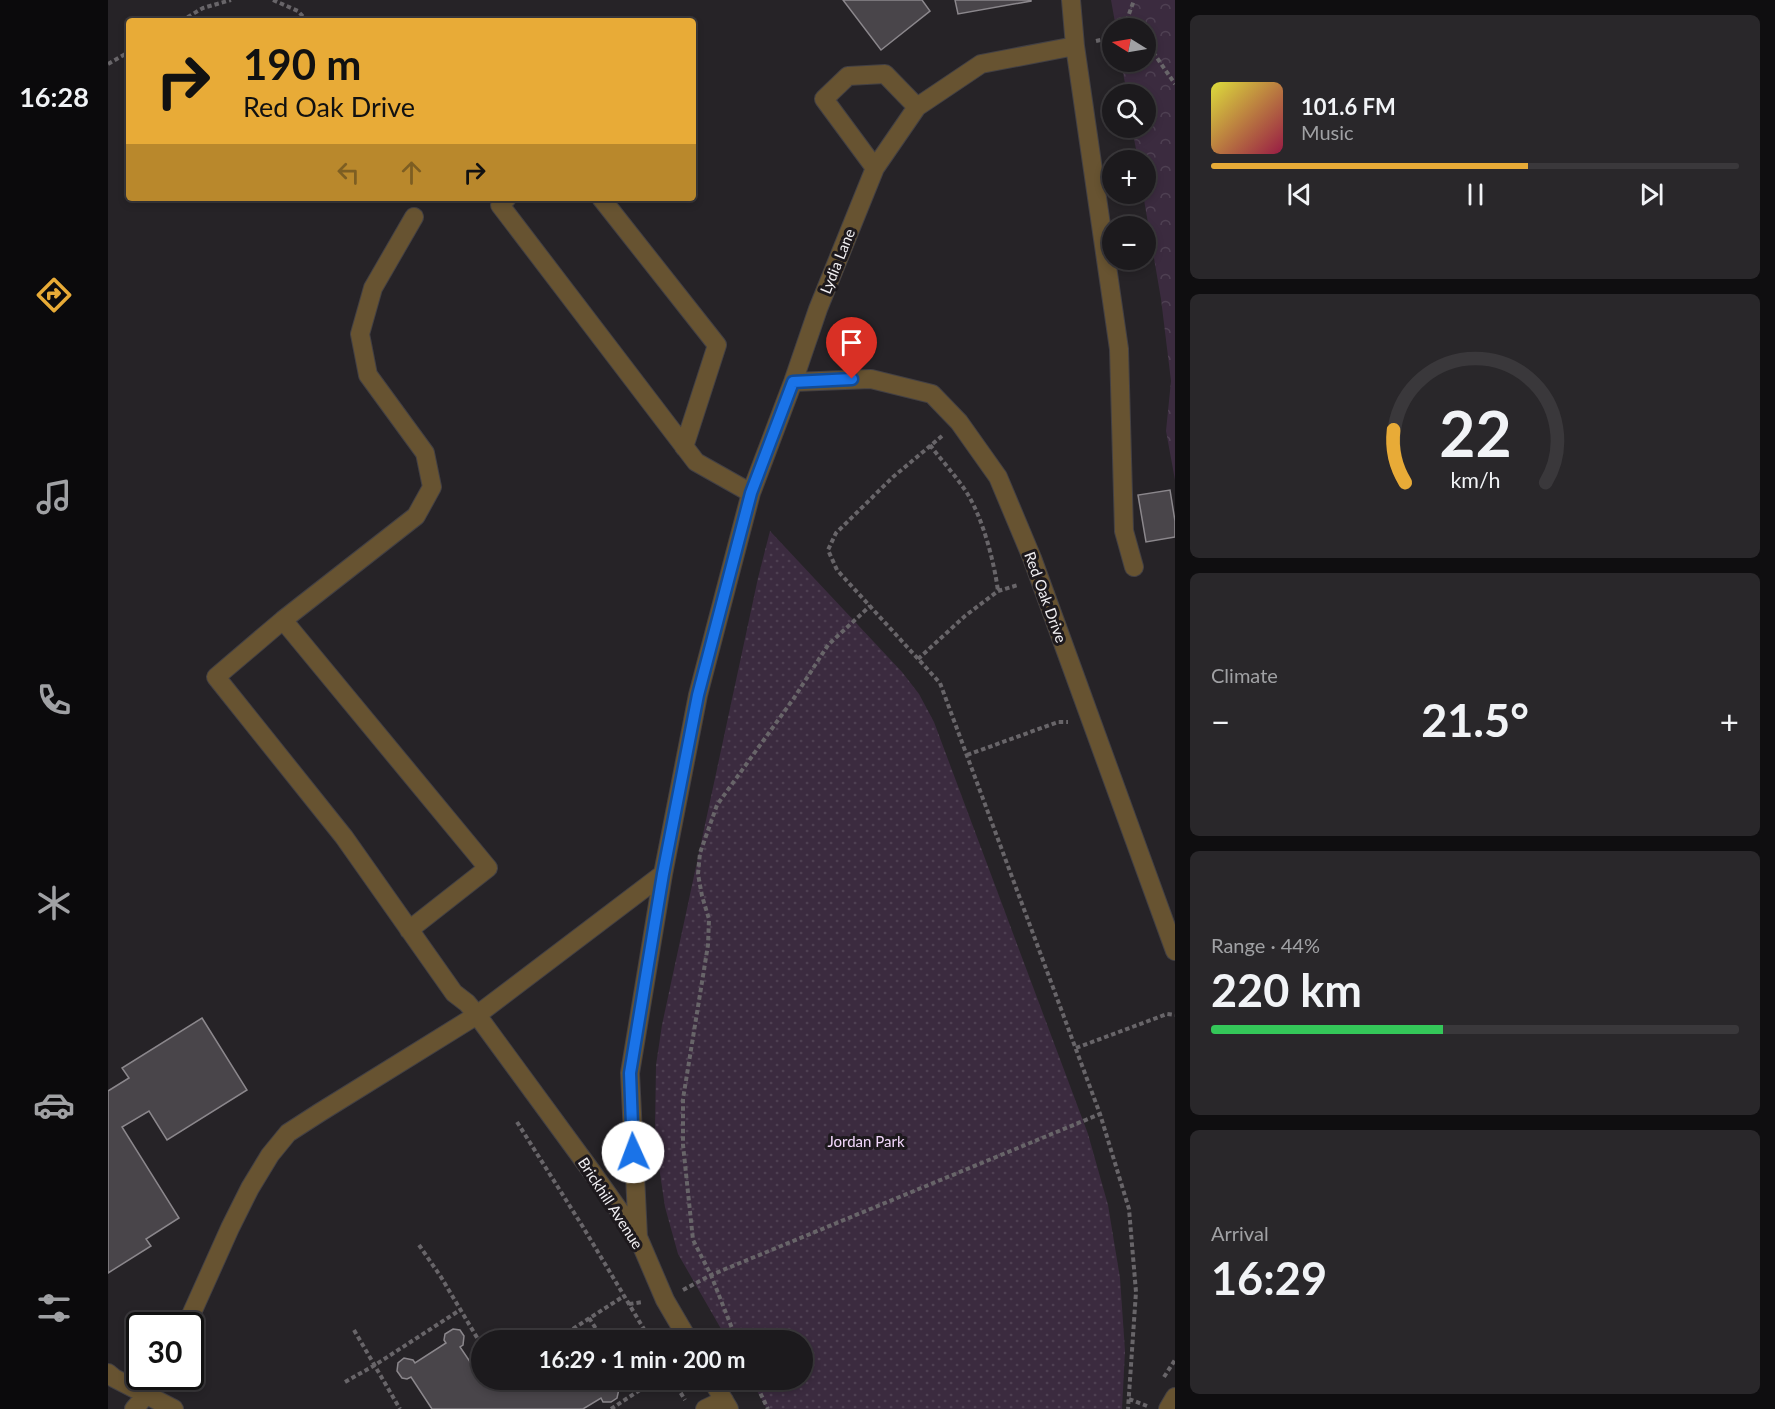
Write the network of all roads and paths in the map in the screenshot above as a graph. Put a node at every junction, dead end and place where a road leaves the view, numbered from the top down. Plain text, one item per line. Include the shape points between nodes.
1 (231, 0) edge
2 (273, 0) edge
3 (1071, 0) edge
4 (1134, 0) edge
5 (186, 18) edge
6 (304, 18) edge
7 (1128, 18) edge
8 (1075, 46) junction
9 (126, 54) edge
10 (1156, 56) edge
11 (108, 64) edge
12 (1175, 84) edge
13 (917, 106) junction
14 (875, 168) junction
15 (504, 201) edge
16 (603, 201) edge
17 (414, 217) dead end
18 (793, 382) junction
19 (959, 422) junction
20 (930, 445) junction
21 (684, 447) junction
22 (751, 493) junction
23 (1134, 567) dead end
24 (1039, 578) junction
25 (998, 591) junction
26 (870, 606) junction
27 (283, 620) junction
28 (918, 659) junction
29 (1077, 727) dead end
30 (967, 755) junction
31 (663, 874) junction
32 (409, 930) junction
33 (1175, 951) edge
34 (477, 1015) junction
35 (1175, 1015) edge
36 (1076, 1048) junction
37 (1100, 1114) junction
38 (517, 1122) dead end
39 (638, 1237) junction
40 (419, 1245) dead end
41 (711, 1275) junction
42 (624, 1296) junction
43 (460, 1310) junction
44 (192, 1312) edge
45 (590, 1318) junction
46 (354, 1330) dead end
47 (472, 1330) edge
48 (571, 1330) edge
49 (597, 1330) edge
50 (644, 1330) edge
51 (683, 1330) edge
52 (733, 1330) edge
53 (375, 1365) junction
54 (108, 1373) edge
55 (345, 1382) dead end
56 (149, 1390) edge
57 (640, 1390) edge
58 (679, 1390) edge
59 (718, 1390) edge
60 (759, 1390) edge
61 (637, 1392) joint
62 (146, 1395) junction
63 (1175, 1397) edge
64 (1129, 1399) junction
65 (727, 1405) edge
66 (166, 1407) edge
67 (134, 1409) edge
68 (400, 1409) edge
69 (611, 1409) edge
70 (690, 1409) edge
71 (705, 1409) edge
72 (768, 1409) edge
73 (1128, 1409) edge
74 (1153, 1409) edge
75 (1168, 1409) edge

1 - 5 path
2 - 6 path
3 - 8 street
4 - 7 path
8 - 13 street, Lydia Lane via 981,64
8 - 23 street via 1119,349 1124,531
9 - 11 path
10 - 12 path
13 - 14 street, Lydia Lane
13 - 14 street via 885,74 848,76 824,99
14 - 18 street, Lydia Lane
15 - 21 street via 500,205
16 - 21 street via 717,345
17 - 27 street via 373,288 360,334 368,375 425,453 432,487 416,516
18 - 19 street, Red Oak Drive via 872,378 932,394
18 - 22 street, Lydia Lane
19 - 20 path
19 - 24 street, Red Oak Drive via 998,477
20 - 25 path via 968,494 985,533
20 - 26 path via 836,533 828,550 837,570
21 - 22 street via 696,462
22 - 31 street, Lydia Lane via 698,695
24 - 25 path
24 - 33 street, Red Oak Drive
25 - 28 path
26 - 28 path
26 - 41 path via 828,645 717,805 700,853 698,874 709,919 708,945 683,1099 683,1145 693,1240
27 - 32 street, Brickhill Avenue via 216,677 344,837
27 - 32 street via 488,868
28 - 30 path via 940,683
29 - 30 path via 1058,722
30 - 36 path
31 - 34 street
31 - 39 street, Lydia Lane via 630,1073
32 - 34 street, Brickhill Avenue via 454,993
34 - 39 street, Brickhill Avenue
34 - 44 street via 288,1133 250,1188
35 - 36 path via 1167,1014
36 - 37 path
37 - 41 path
37 - 64 path via 1129,1209 1136,1292
38 - 42 path
39 - 51 street, Brickhill Avenue
40 - 43 path
41 - 52 path
42 - 45 path
42 - 50 path
43 - 47 path
43 - 53 path
45 - 48 path
45 - 49 path
46 - 53 path
53 - 55 path
53 - 68 path
54 - 62 street
56 - 62 street
57 - 61 path
58 - 70 path
59 - 65 street
60 - 72 path
61 - 69 path
62 - 66 street
62 - 67 street
63 - 75 street
64 - 73 path
64 - 74 path
65 - 71 street

